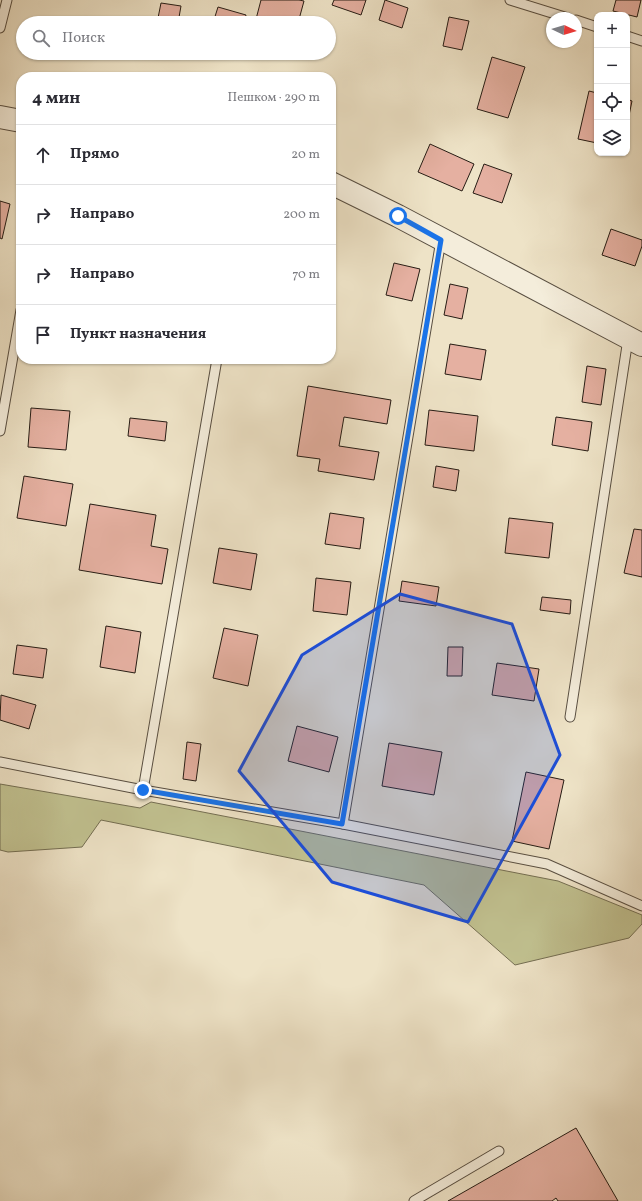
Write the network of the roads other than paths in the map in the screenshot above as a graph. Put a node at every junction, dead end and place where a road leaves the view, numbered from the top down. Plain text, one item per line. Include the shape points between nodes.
1 (7, 0) edge
2 (510, 0) edge
3 (549, 12) edge
4 (582, 22) edge
5 (594, 26) edge
6 (0, 28) edge
7 (630, 37) edge
8 (642, 41) edge
9 (0, 117) edge
10 (16, 120) edge
11 (336, 185) edge
12 (441, 240) junction
13 (16, 339) edge
14 (635, 341) edge
15 (216, 364) edge
16 (0, 432) edge
17 (570, 718) dead end
18 (0, 762) edge
19 (143, 790) junction
20 (342, 824) junction
21 (642, 906) edge
22 (499, 1152) dead end
23 (414, 1201) edge

1 - 6 lane
2 - 3 lane
4 - 5 lane
7 - 8 lane
9 - 10 street
11 - 12 street
12 - 14 street
12 - 20 lane
13 - 16 lane
14 - 17 lane
15 - 19 lane
18 - 19 lane
19 - 20 lane
20 - 21 lane via 547,864
22 - 23 lane

